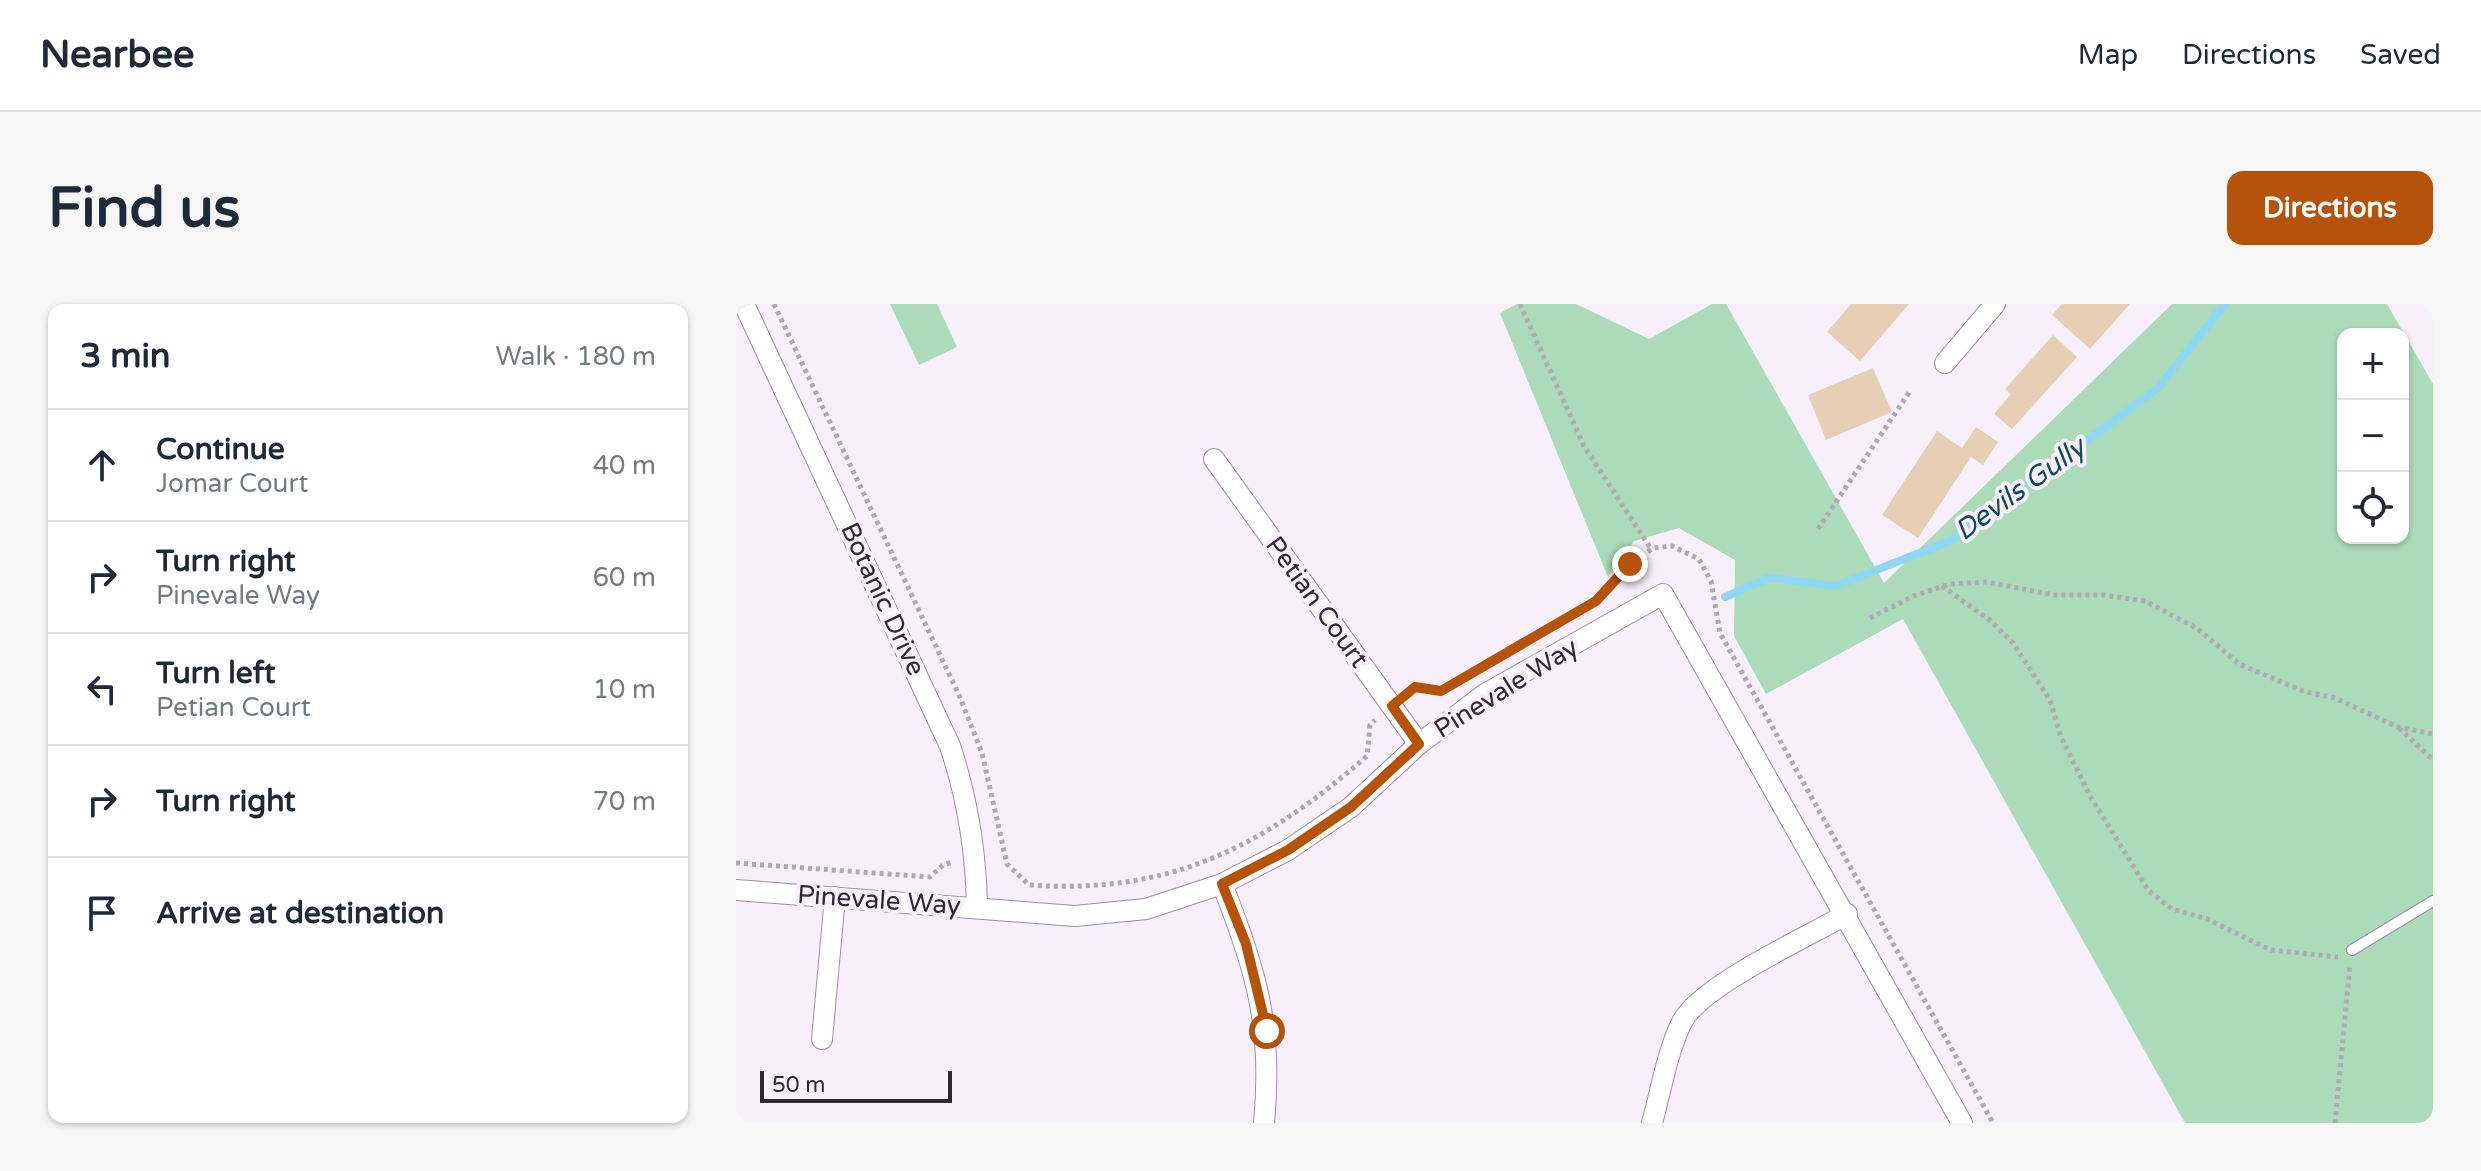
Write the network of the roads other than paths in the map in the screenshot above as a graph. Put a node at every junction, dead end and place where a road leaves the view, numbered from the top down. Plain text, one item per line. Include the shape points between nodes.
1 (744, 304) edge
2 (1995, 304) edge
3 (1945, 363) dead end
4 (1214, 459) dead end
5 (1419, 744) junction
6 (1222, 884) junction
7 (736, 890) edge
8 (835, 897) junction
9 (2433, 901) edge
10 (977, 907) junction
11 (1847, 914) junction
12 (2351, 954) road end
13 (822, 1039) dead end
14 (1264, 1123) edge
15 (1652, 1123) edge
16 (1962, 1123) edge

1 - 10 street, Botanic Drive via 941,725 966,799 977,857
2 - 3 street
4 - 5 street, Petian Court
5 - 6 street, Pinevale Way via 1351,807 1288,850
5 - 11 street, Pinevale Way via 1485,694 1663,594
6 - 10 street, Pinevale Way via 1120,914 1075,916
6 - 14 street via 1246,944 1267,1031
7 - 8 street, Pinevale Way
8 - 10 street, Pinevale Way
8 - 13 street
9 - 12 lane
11 - 15 street via 1691,1008
11 - 16 street, Pinevale Way

